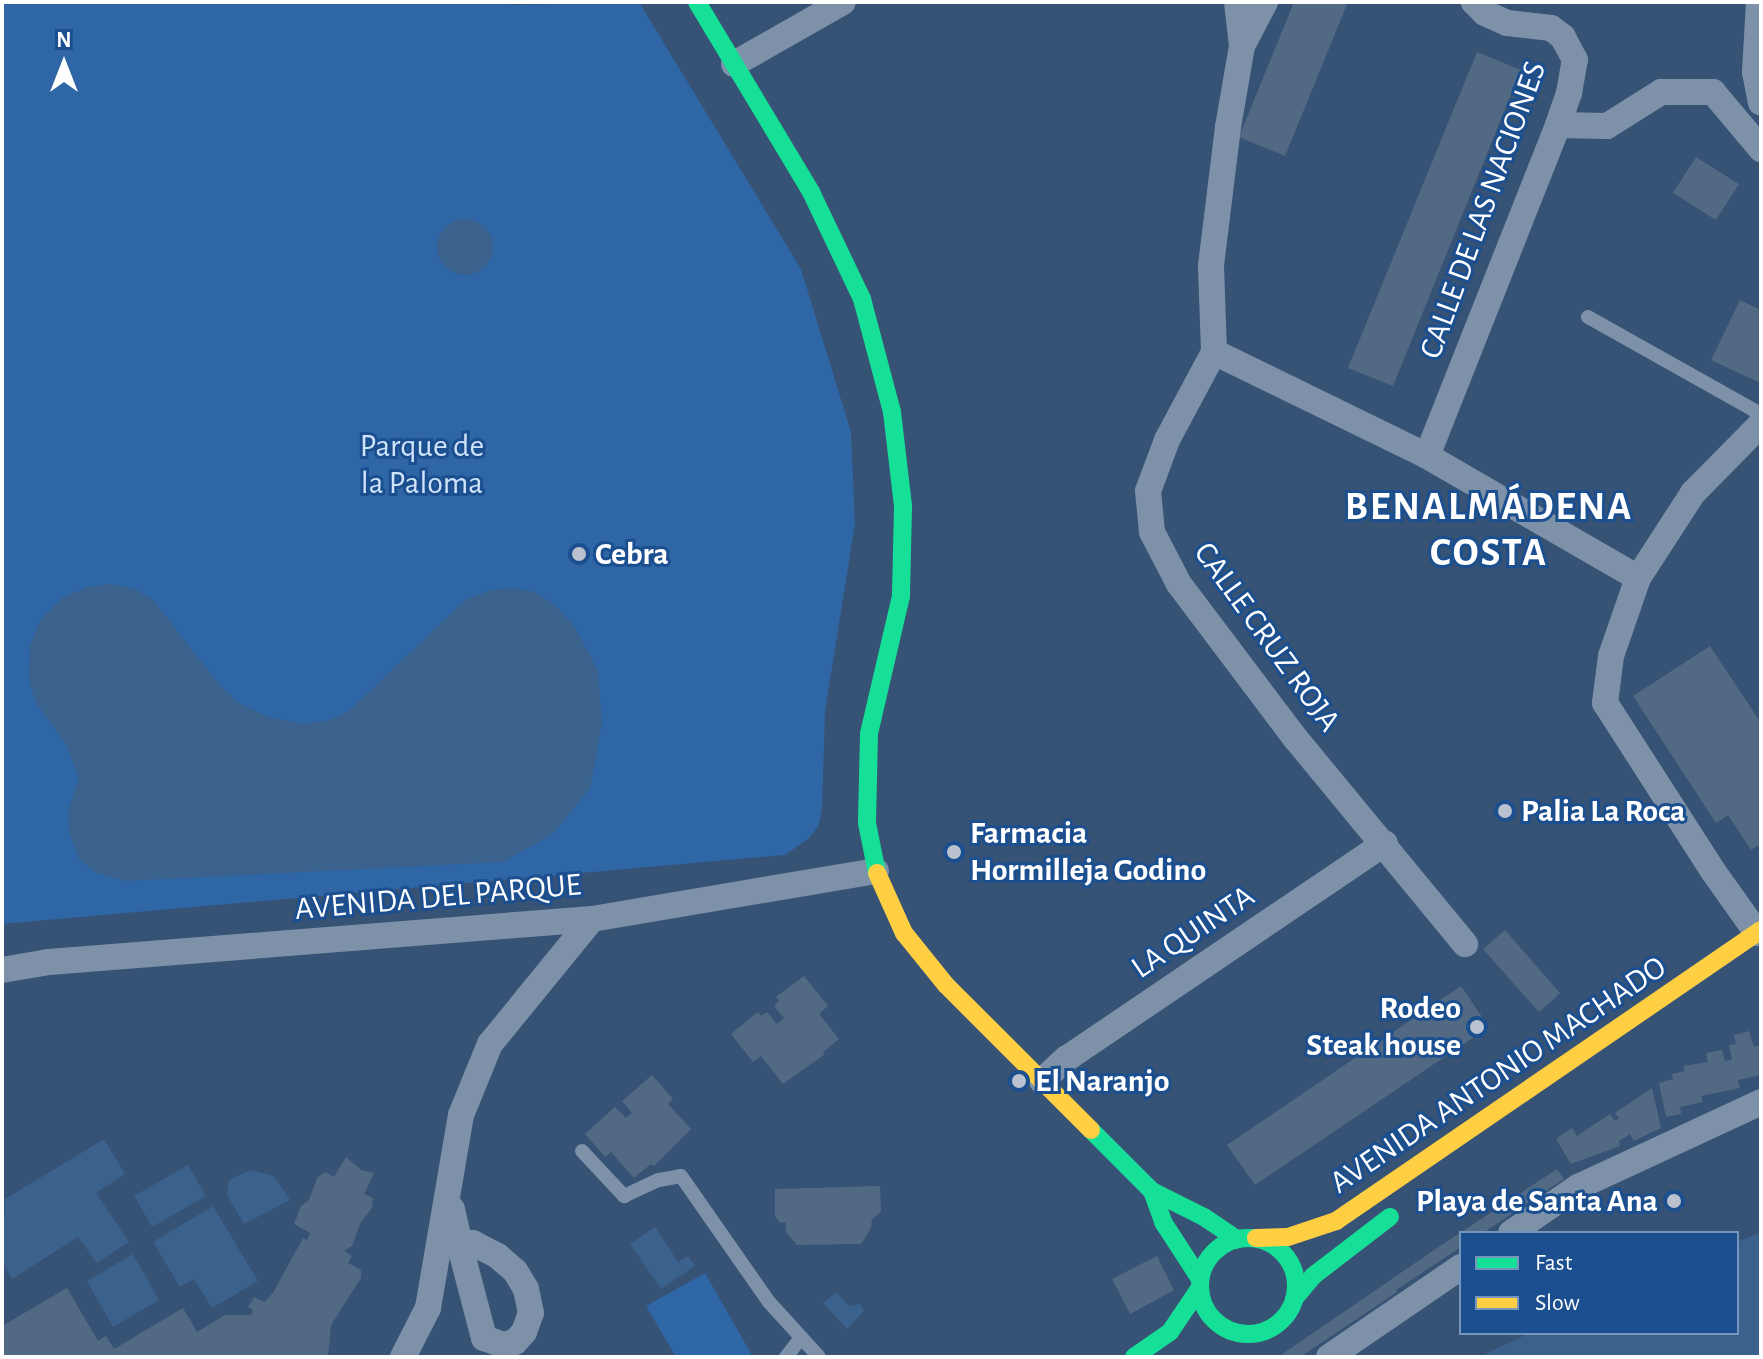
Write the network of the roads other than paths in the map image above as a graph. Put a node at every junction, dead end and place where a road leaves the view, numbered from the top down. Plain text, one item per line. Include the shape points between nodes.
1 (697, 2) edge
2 (843, 2) edge
3 (1237, 2) edge
4 (1265, 2) edge
5 (1474, 2) edge
6 (1759, 2) edge
7 (1242, 46) junction
8 (734, 64) junction
9 (1761, 102) edge
10 (1558, 125) junction
11 (1761, 149) edge
12 (1588, 317) dead end
13 (1214, 352) junction
14 (1761, 414) edge
15 (1761, 424) edge
16 (1427, 456) junction
17 (1638, 578) junction
18 (1385, 843) junction
19 (876, 871) junction
20 (592, 919) junction
21 (1759, 932) edge
22 (1465, 944) dead end
23 (2, 970) edge
24 (1042, 1081) junction
25 (1761, 1102) edge
26 (582, 1151) dead end
27 (447, 1190) junction
28 (1152, 1191) junction
29 (1411, 1203) dead end
30 (1514, 1231) edge
31 (1256, 1238) junction
32 (1237, 1239) junction
33 (462, 1254) junction
34 (1459, 1268) edge
35 (1200, 1284) junction
36 (1294, 1299) junction
37 (1256, 1334) junction
38 (801, 1338) junction
39 (1226, 1347) dead end
40 (492, 1349) edge
41 (403, 1357) edge
42 (786, 1357) edge
43 (819, 1357) edge
44 (1134, 1357) edge
45 (1329, 1357) edge

1 - 8 street
2 - 8 street
3 - 7 street
4 - 7 street
5 - 10 street, CALLE DE LAS NACIONES via 1507,23 1551,28 1563,37 1575,60
6 - 9 street via 1755,72
7 - 13 street via 1211,266
8 - 19 street via 811,192 862,299 892,412 903,506 901,596 869,734 867,823
10 - 11 street via 1607,126 1661,92 1713,92
10 - 16 street, CALLE DE LAS NACIONES
12 - 14 lane
13 - 16 street
13 - 18 street, CALLE CRUZ ROJA via 1167,440 1148,491 1152,532 1179,584 1296,739
15 - 17 street via 1693,493
16 - 17 street
17 - 21 street via 1611,656 1605,703 1713,871
18 - 22 street, CALLE CRUZ ROJA
18 - 24 street, LA QUINTA via 1066,1059
19 - 20 street, AVENIDA DEL PARQUE
19 - 24 street via 904,933 937,975
20 - 23 street, AVENIDA DEL PARQUE
20 - 27 street via 490,1044 461,1115
21 - 31 street, AVENIDA ANTONIO MACHADO via 1336,1221 1288,1237
24 - 28 street
25 - 30 street via 1578,1187
26 - 38 lane via 624,1196 681,1176 769,1302
27 - 33 street
27 - 41 street via 428,1308
28 - 32 street
28 - 35 street via 1163,1222
29 - 36 street, AVENIDA ANTONIO MACHADO via 1313,1276
31 - 32 street
31 - 36 street via 1272,1244 1288,1261 1296,1283
32 - 35 street via 1212,1253
33 - 40 street
33 - 40 street via 467,1243 473,1243 498,1256 526,1289 531,1313 524,1332 515,1342
34 - 45 street
35 - 37 street via 1212,1318 1240,1334
35 - 44 street via 1170,1332
36 - 37 street via 1276,1325
37 - 39 street
38 - 42 lane
38 - 43 lane

